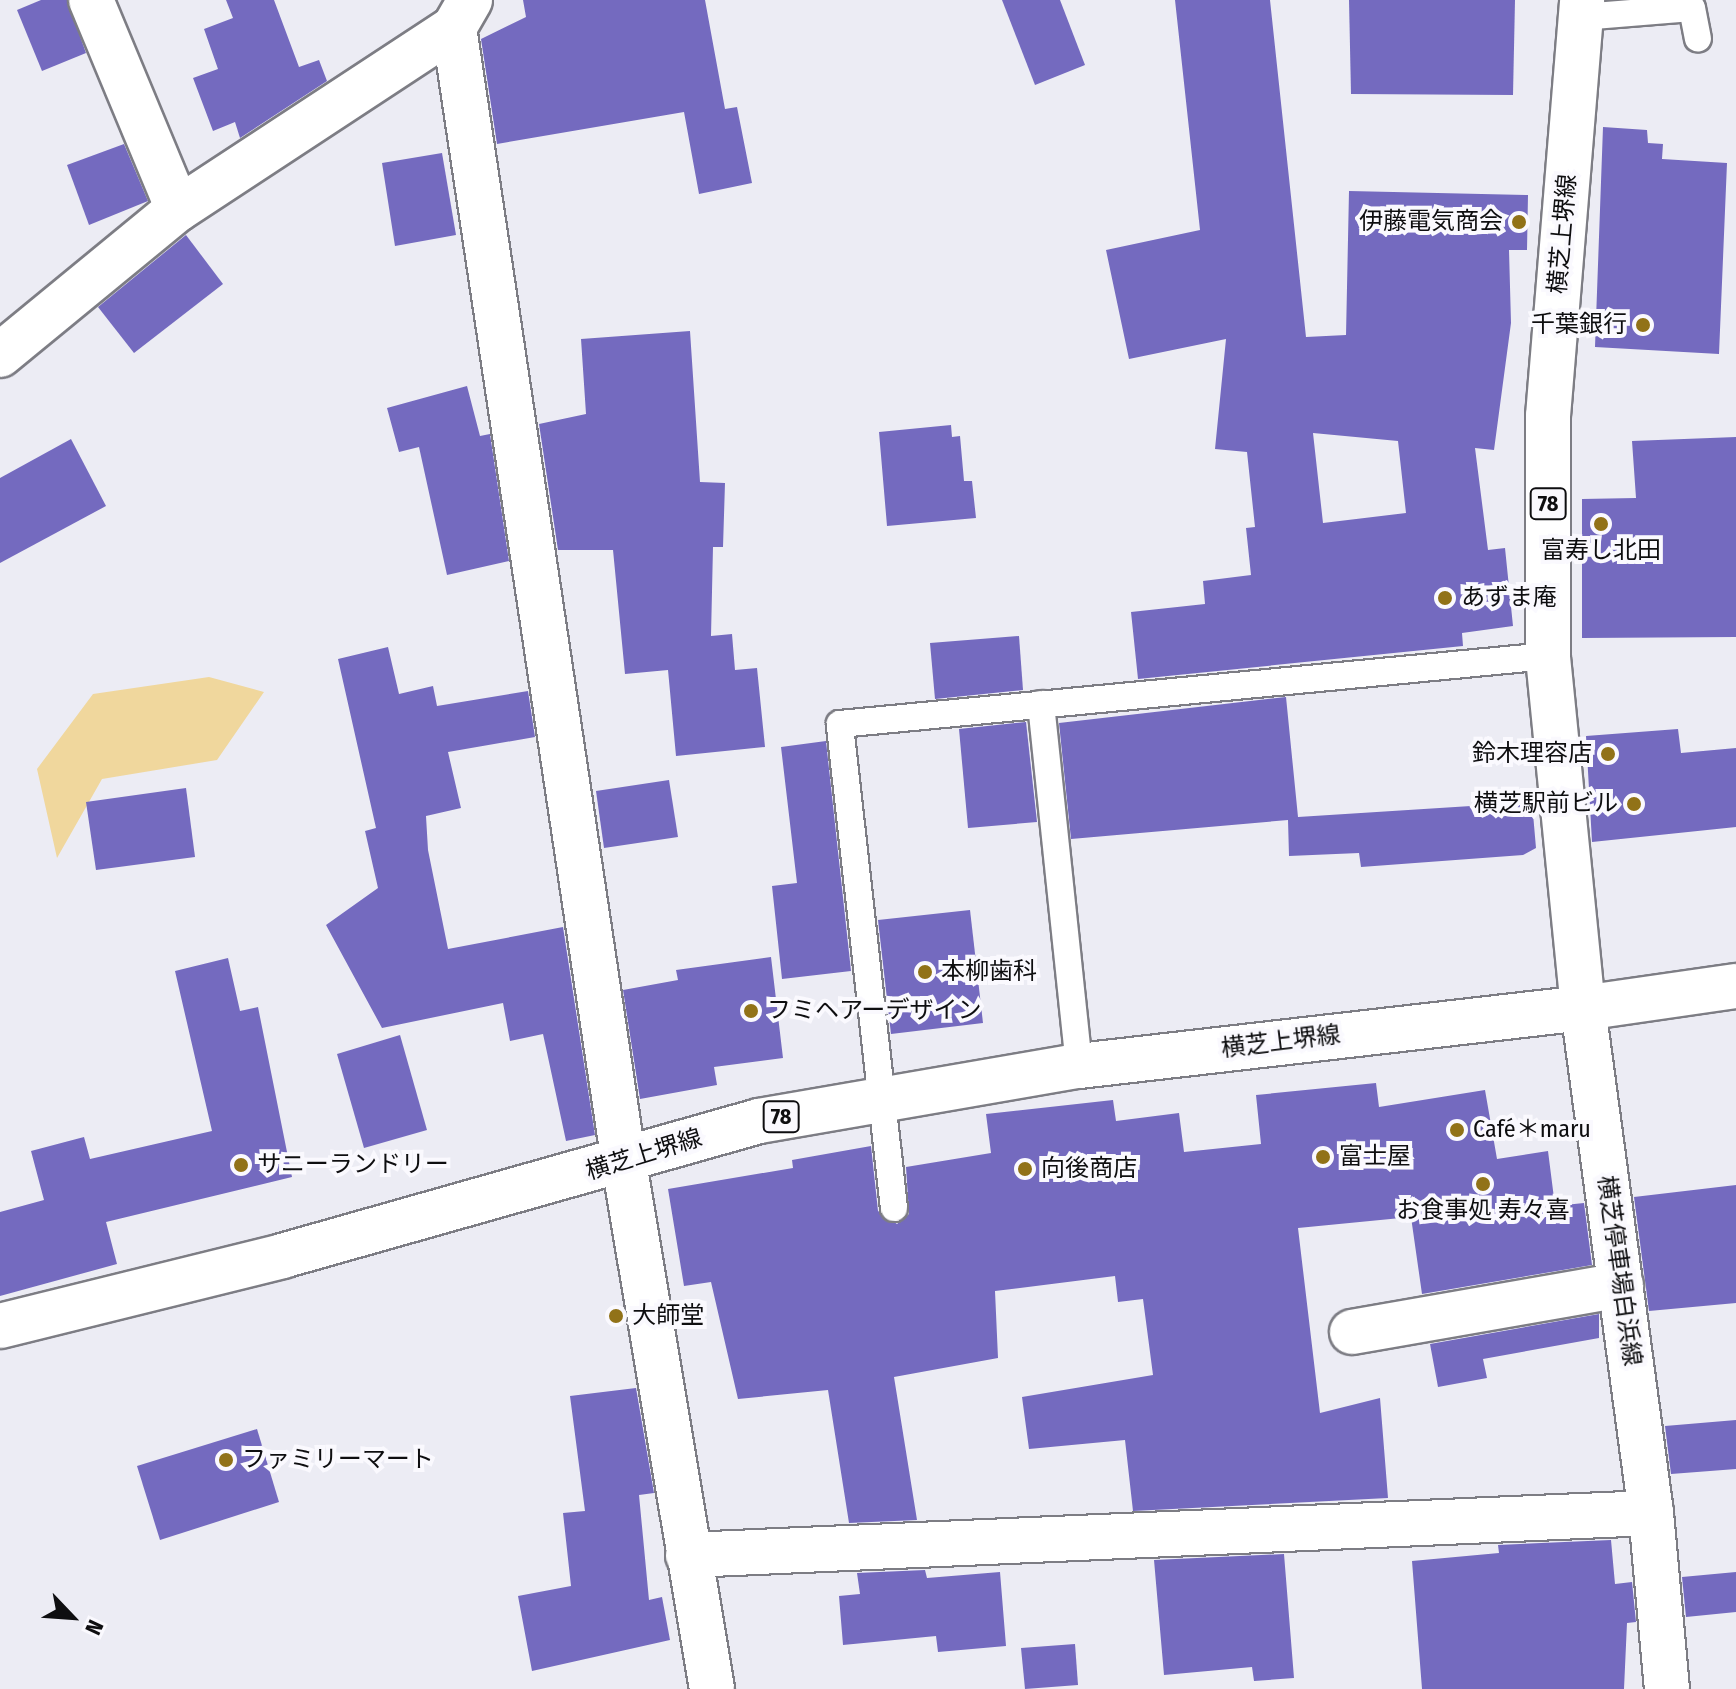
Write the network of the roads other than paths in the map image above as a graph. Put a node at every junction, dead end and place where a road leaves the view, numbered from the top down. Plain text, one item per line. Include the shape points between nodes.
1 (91, 0) edge
2 (1581, 8) edge
3 (462, 14) edge
4 (1698, 38) dead end
5 (178, 209) junction
6 (0, 355) edge
7 (1548, 656) junction
8 (1041, 704) junction
9 (1736, 986) edge
10 (1583, 1008) junction
11 (1079, 1066) junction
12 (879, 1100) junction
13 (624, 1163) junction
14 (894, 1208) dead end
15 (1621, 1285) junction
16 (0, 1326) edge
17 (1352, 1332) dead end
18 (1651, 1513) junction
19 (688, 1555) junction
20 (712, 1689) edge
21 (1667, 1689) edge

1 - 5 street
2 - 4 lane via 1692,8
2 - 7 street, 横芝上堺線 / 78 via 1548,416
3 - 5 street
3 - 13 street
5 - 6 street
7 - 8 lane
7 - 10 street, 横芝上堺線 / 78
8 - 11 lane
8 - 12 lane via 840,724
9 - 10 street
10 - 11 street, 横芝上堺線 / 78
10 - 15 street, 横芝停車場白浜線
11 - 12 street, 横芝上堺線 / 78
12 - 13 street, 横芝上堺線 / 78 via 759,1121
12 - 14 lane
13 - 16 street, 横芝上堺線 / 78
13 - 19 street
15 - 17 street
15 - 18 street, 横芝停車場白浜線
18 - 19 street
18 - 21 street, 横芝停車場白浜線
19 - 20 street

